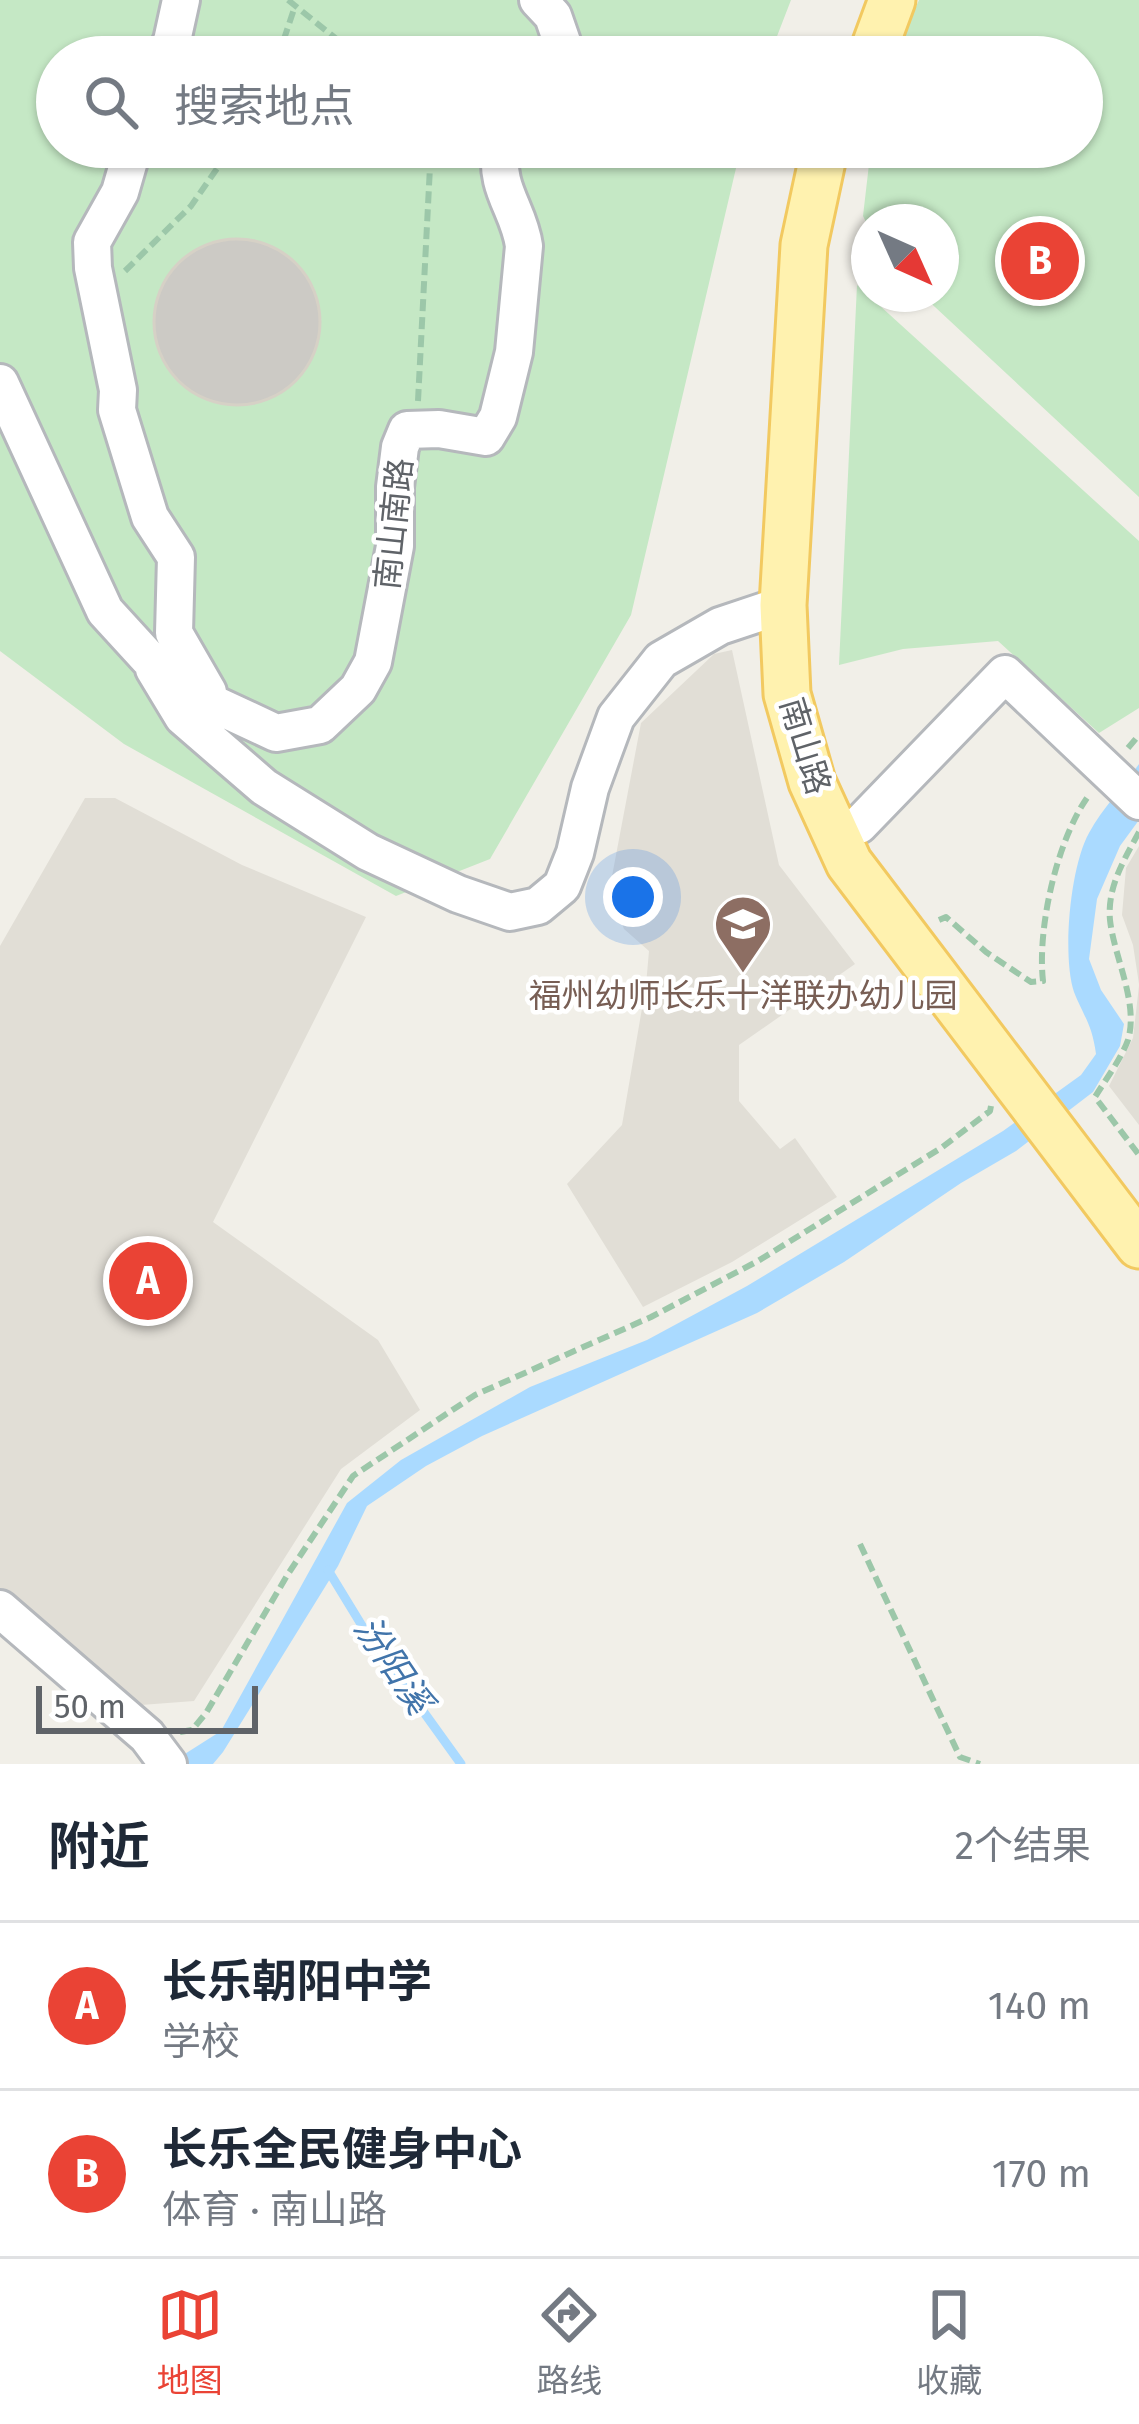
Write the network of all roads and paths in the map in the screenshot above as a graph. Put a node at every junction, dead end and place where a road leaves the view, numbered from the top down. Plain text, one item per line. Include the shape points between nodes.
1 (181, 0) edge
2 (538, 0) edge
3 (867, 0) edge
4 (892, 0) edge
5 (291, 3) edge
6 (173, 36) edge
7 (283, 36) edge
8 (333, 36) edge
9 (560, 36) edge
10 (855, 36) edge
11 (879, 36) edge
12 (127, 168) edge
13 (217, 168) edge
14 (430, 168) edge
15 (501, 168) edge
16 (820, 168) edge
17 (843, 168) edge
18 (99, 294) junction
19 (0, 382) edge
20 (416, 428) junction
21 (783, 605) junction
22 (148, 658) junction
23 (216, 705) junction
24 (1139, 735) edge
25 (1108, 774) junction
26 (1139, 800) edge
27 (859, 825) junction
28 (1139, 832) edge
29 (931, 924) junction
30 (1009, 1073) junction
31 (1072, 1134) junction
32 (1139, 1155) edge
33 (1139, 1205) edge
34 (1139, 1245) edge
35 (860, 1544) dead end
36 (0, 1610) edge
37 (157, 1749) edge
38 (980, 1764) edge

1 - 6 street
2 - 9 street
3 - 10 main road
4 - 11 main road
5 - 7 path
5 - 8 path
12 - 18 street via 92,242
13 - 18 path via 159,242
14 - 20 path
15 - 20 street, 南山南路 via 502,192 524,246 514,352 498,417 486,437
16 - 21 main road, 南山路 via 804,245
17 - 27 main road, 南山路 via 828,250 809,605 813,691
18 - 23 street via 117,410 150,517 176,557 174,633
19 - 22 street, 南山南路 via 105,611
20 - 23 street, 南山南路 via 406,430 400,447 386,603 358,689 320,725 276,733
21 - 22 street via 720,626 661,661 616,717 562,886 538,906 510,912 368,852 263,787 183,717
21 - 30 main road, 南山路 via 787,694 812,782 849,863
22 - 23 street, 南山南路
24 - 25 path
25 - 26 street
25 - 27 street via 1005,674
25 - 29 path via 1074,816 1054,877 1043,980 1030,982 946,916
27 - 29 main road, 南山路
28 - 32 path via 1117,871 1110,905 1131,1022 1095,1097
29 - 30 main road, 南山路
30 - 31 main road, 南山路
30 - 37 path via 990,1111 941,1148 758,1261 475,1395 353,1476 206,1713
31 - 33 main road, 南山路
31 - 34 main road, 南山路
35 - 38 path via 960,1756
36 - 37 street

